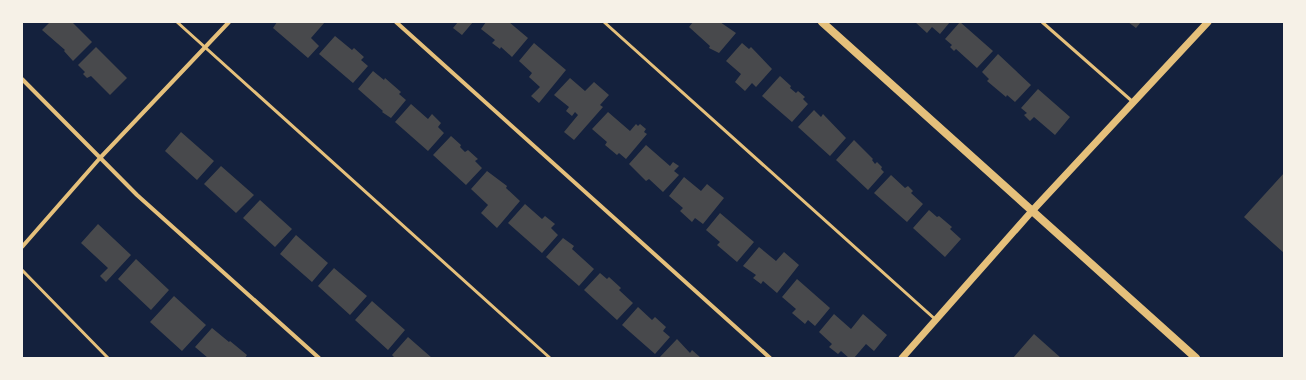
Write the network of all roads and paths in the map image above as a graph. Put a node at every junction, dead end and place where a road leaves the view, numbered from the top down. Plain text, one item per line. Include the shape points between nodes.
1 (177, 22) edge
2 (229, 22) edge
3 (396, 22) edge
4 (604, 22) edge
5 (822, 22) edge
6 (1042, 22) edge
7 (1208, 22) edge
8 (205, 49) junction
9 (22, 79) edge
10 (1133, 102) junction
11 (100, 158) junction
12 (1032, 211) junction
13 (22, 247) edge
14 (22, 270) edge
15 (936, 320) junction
16 (108, 358) edge
17 (319, 358) edge
18 (550, 358) edge
19 (770, 358) edge
20 (902, 358) edge
21 (1196, 358) edge

1 - 8 lane
2 - 8 street
3 - 19 street
4 - 15 lane
5 - 12 main road
6 - 10 lane
7 - 10 street
8 - 11 street
8 - 18 lane
9 - 11 street
10 - 12 street
11 - 13 street
11 - 17 street via 137,195
12 - 15 street
12 - 21 main road
14 - 16 lane
15 - 20 street

